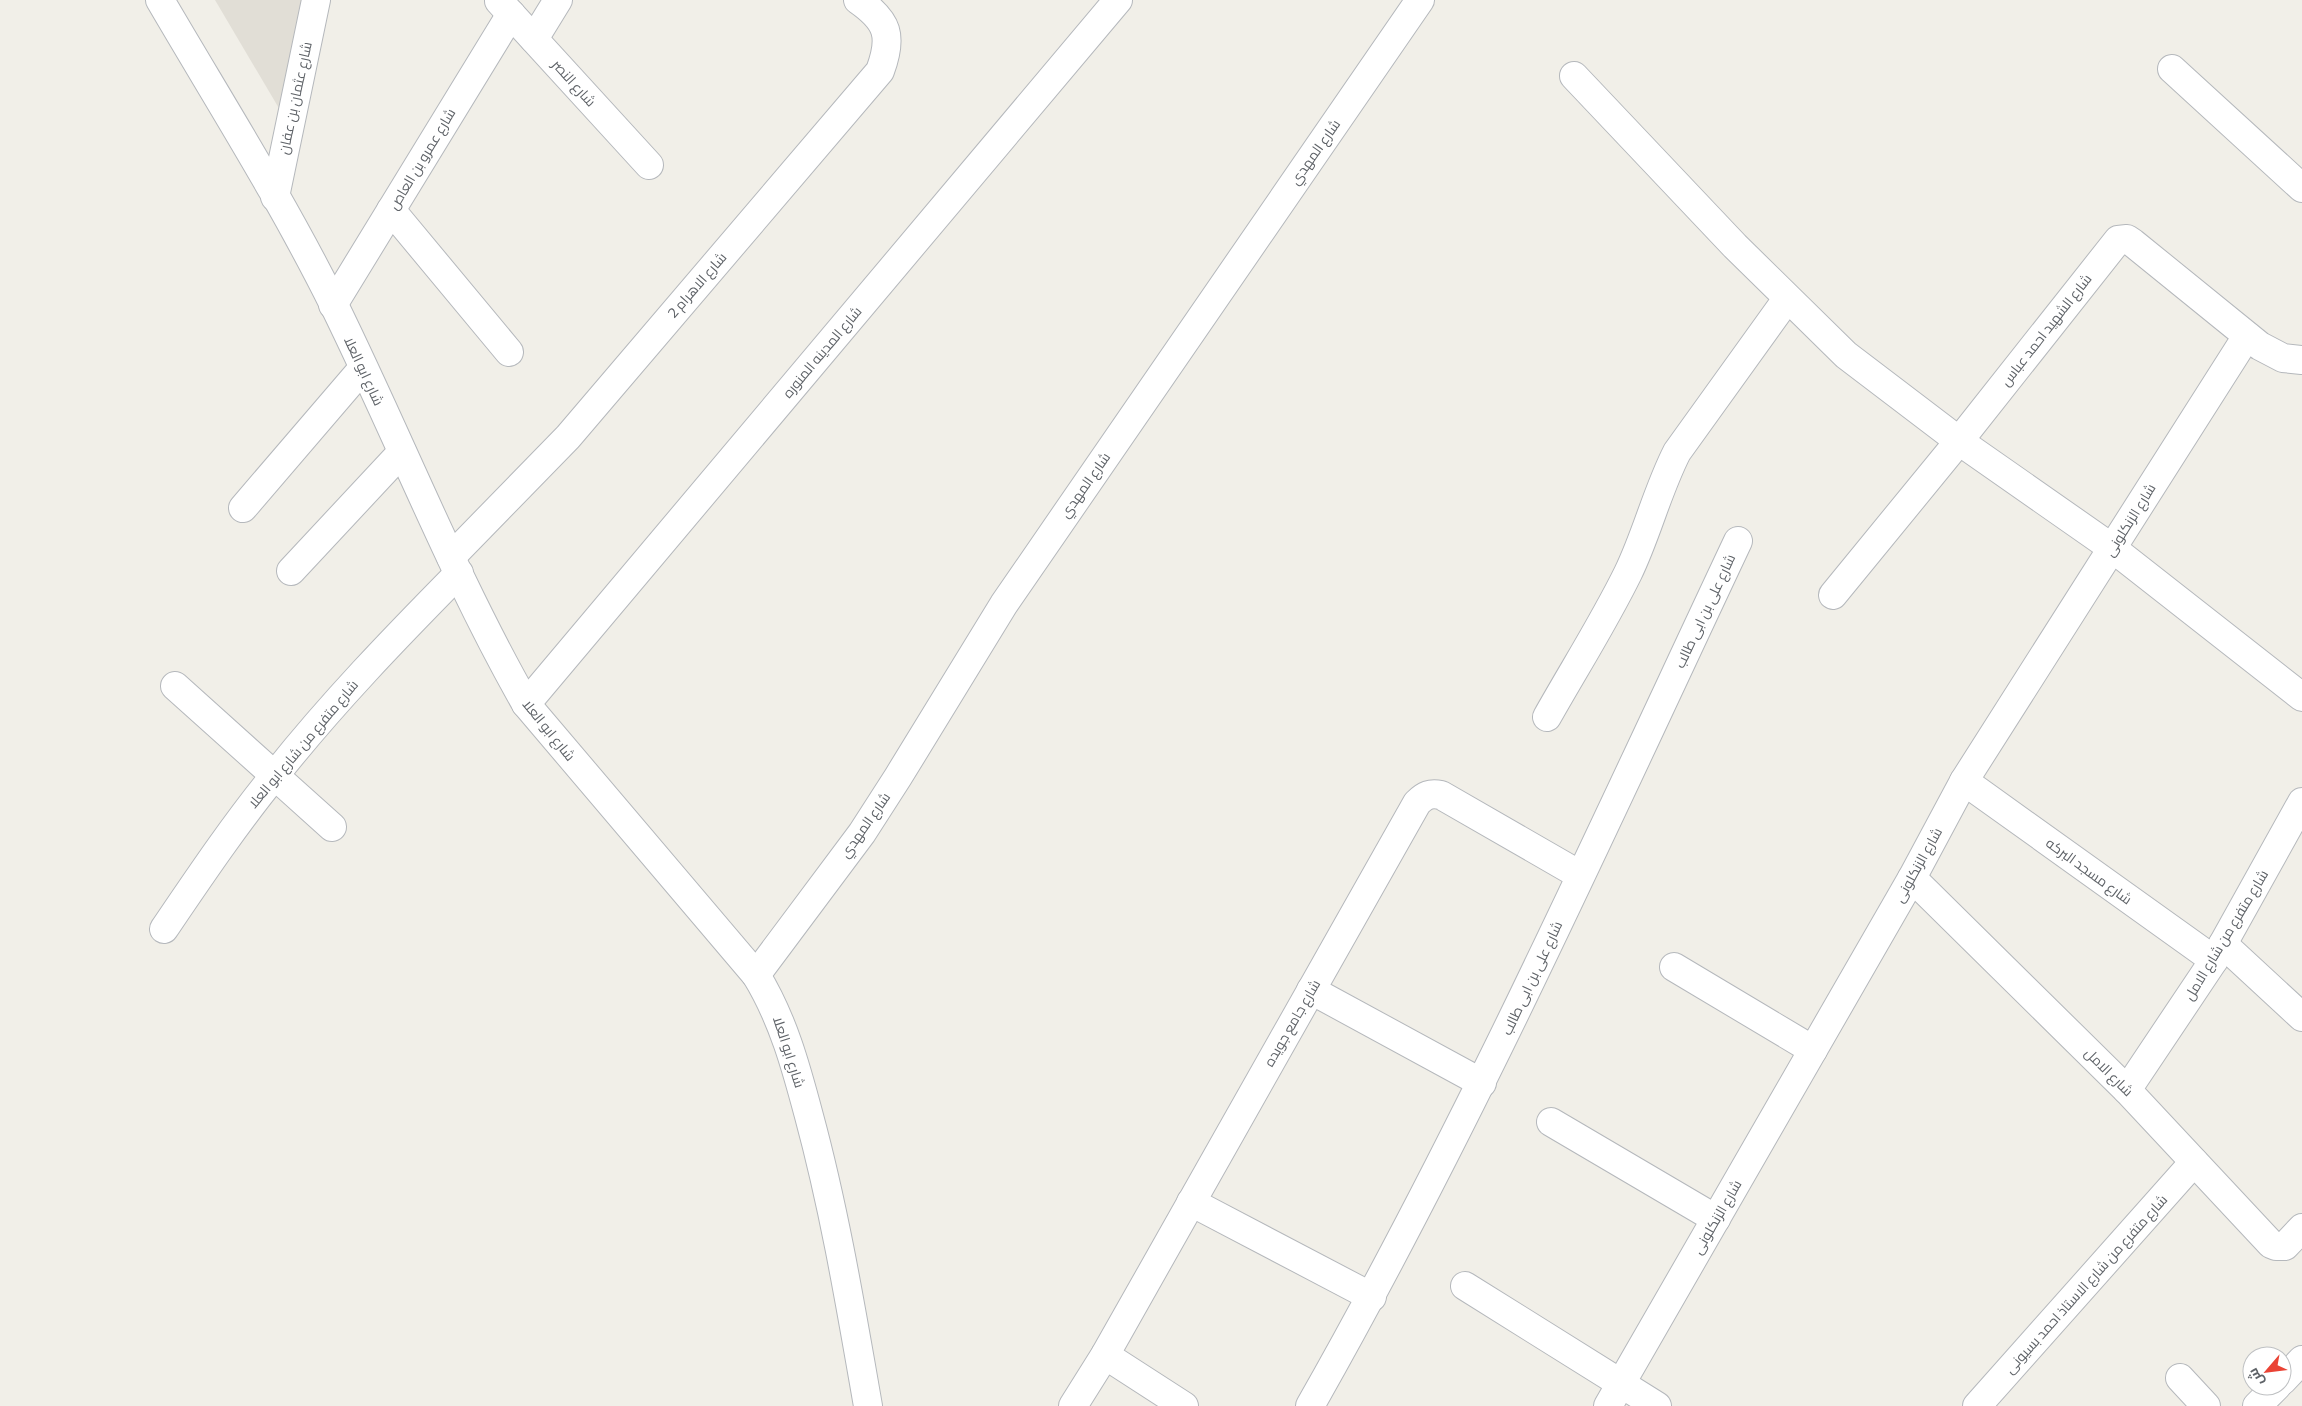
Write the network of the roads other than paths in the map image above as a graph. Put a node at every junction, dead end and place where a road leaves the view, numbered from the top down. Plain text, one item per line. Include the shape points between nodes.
1 (160, 0) edge
2 (316, 0) edge
3 (558, 0) edge
4 (858, 0) edge
5 (1118, 0) edge
6 (1420, 0) edge
7 (504, 7) edge
8 (534, 39) junction
9 (2172, 69) dead end
10 (1574, 76) dead end
11 (650, 165) dead end
12 (2302, 188) edge
13 (275, 197) junction
14 (391, 210) junction
15 (1787, 299) junction
16 (334, 305) junction
17 (2247, 336) junction
18 (509, 352) dead end
19 (2302, 360) edge
20 (363, 368) junction
21 (1960, 441) junction
22 (402, 452) junction
23 (242, 508) dead end
24 (1738, 541) dead end
25 (2112, 548) junction
26 (455, 565) junction
27 (291, 571) dead end
28 (1833, 594) dead end
29 (175, 686) dead end
30 (2302, 697) edge
31 (526, 704) junction
32 (1547, 717) dead end
33 (274, 775) junction
34 (1964, 781) junction
35 (2302, 802) edge
36 (332, 827) dead end
37 (1580, 875) junction
38 (1912, 878) junction
39 (164, 928) dead end
40 (2219, 952) junction
41 (1674, 967) dead end
42 (756, 975) junction
43 (1311, 990) junction
44 (2302, 1017) edge
45 (1813, 1050) junction
46 (1482, 1083) junction
47 (2127, 1090) junction
48 (1551, 1122) dead end
49 (2194, 1162) junction
50 (1191, 1202) junction
51 (1716, 1219) junction
52 (2302, 1228) edge
53 (1466, 1286) dead end
54 (1372, 1297) junction
55 (1104, 1355) junction
56 (2302, 1360) edge
57 (2292, 1370) edge
58 (2180, 1378) dead end
59 (1614, 1395) edge
60 (2267, 1396) edge
61 (868, 1406) edge
62 (1073, 1406) edge
63 (1184, 1406) edge
64 (1310, 1406) edge
65 (1657, 1406) edge
66 (1978, 1406) edge
67 (2206, 1406) edge
68 (2257, 1406) edge

1 - 13 street, شارع ابو العلا
2 - 13 street, شارع عثمان بن عفان
3 - 8 street
4 - 26 street, شارع الاهرام 2 via 879,17 886,33 887,52 880,71
5 - 31 street, شارع المدينه المنوره
6 - 42 street, شارع المهدي via 1004,604 862,833
7 - 8 street, شارع النصر
7 - 14 street, شارع عمرو بن العاص
8 - 11 street, شارع النصر
9 - 12 street
10 - 15 street
13 - 16 street, شارع ابو العلا
14 - 16 street, شارع عمرو بن العاص
14 - 18 street
15 - 21 street via 1846,355
15 - 32 street via 1677,452 1627,575
16 - 20 street, شارع ابو العلا
17 - 19 street, شارع الشهيد احمد عباس via 2283,358
17 - 21 street, شارع الشهيد احمد عباس via 2133,243 2127,239 2118,240
17 - 25 street, شارع الزنكلونى
20 - 22 street, شارع ابو العلا
20 - 23 street
21 - 25 street
21 - 28 street, شارع الشهيد احمد عباس
22 - 26 street, شارع ابو العلا
22 - 27 street
24 - 37 street, شارع على بن ابى طالب
25 - 30 street
25 - 34 street, شارع الزنكلونى
26 - 31 street, شارع ابو العلا
26 - 33 street, شارع متفرع من شارع ابو العلا
29 - 33 street
31 - 42 street, شارع ابو العلا
33 - 36 street
33 - 39 street, شارع متفرع من شارع ابو العلا
34 - 38 street, شارع الزنكلونى
34 - 40 street, شارع مسجد البركه
35 - 40 street, شارع متفرع من شارع الامل
37 - 43 street, شارع جامع جويده via 1441,795 1423,797
37 - 46 street, شارع على بن ابى طالب
38 - 45 street, شارع الزنكلونى
38 - 47 street, شارع الامل
40 - 44 street, شارع مسجد البركه
40 - 47 street, شارع متفرع من شارع الامل
41 - 45 street
42 - 61 street, شارع ابو العلا via 779,1018 817,1144
43 - 46 street
43 - 50 street, شارع جامع جويده
45 - 51 street, شارع الزنكلونى
46 - 54 street, شارع على بن ابى طالب
47 - 49 street, شارع الامل
48 - 51 street
49 - 52 street, شارع الامل via 2271,1244 2285,1246
49 - 66 street, شارع متفرع من شارع الاستاذ احمد بسيونى
50 - 54 street
50 - 55 street, شارع جامع جويده
51 - 59 street, شارع الزنكلونى
53 - 59 street
54 - 64 street, شارع على بن ابى طالب
55 - 62 street, شارع جامع جويده
55 - 63 street
56 - 57 street
58 - 67 street
59 - 65 street
60 - 68 street

